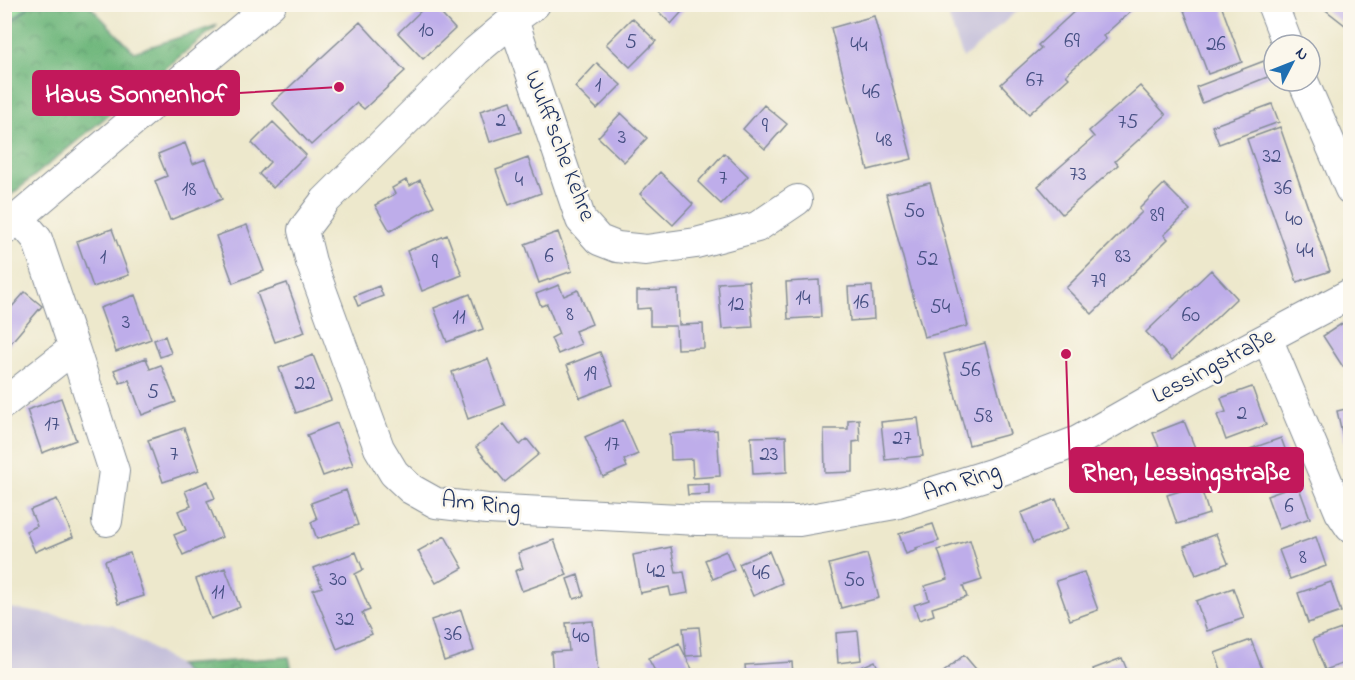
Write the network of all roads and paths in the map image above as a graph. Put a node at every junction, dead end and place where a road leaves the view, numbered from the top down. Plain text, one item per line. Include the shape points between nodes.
1 (271, 4) edge
2 (1272, 4) edge
3 (524, 12) edge
4 (1283, 33) edge
5 (1308, 93) edge
6 (1350, 189) edge
7 (796, 200) dead end
8 (11, 224) edge
9 (1350, 294) edge
10 (1267, 338) junction
11 (74, 348) junction
12 (4, 403) edge
13 (1078, 441) joint
14 (107, 521) dead end
15 (1350, 527) edge

1 - 8 street
2 - 4 street
3 - 7 street, Wulff'sche Kehre via 581,220 599,240 617,247 646,250 696,243 757,227
3 - 13 street, Am Ring via 476,51 333,192 303,230 379,448 394,473 411,489 436,503 487,509 799,521 904,502
5 - 6 street
8 - 11 street via 37,239
9 - 10 street, Lessingstraße
10 - 13 street, Lessingstraße
10 - 15 street via 1340,513
11 - 12 street
11 - 14 street via 114,471

